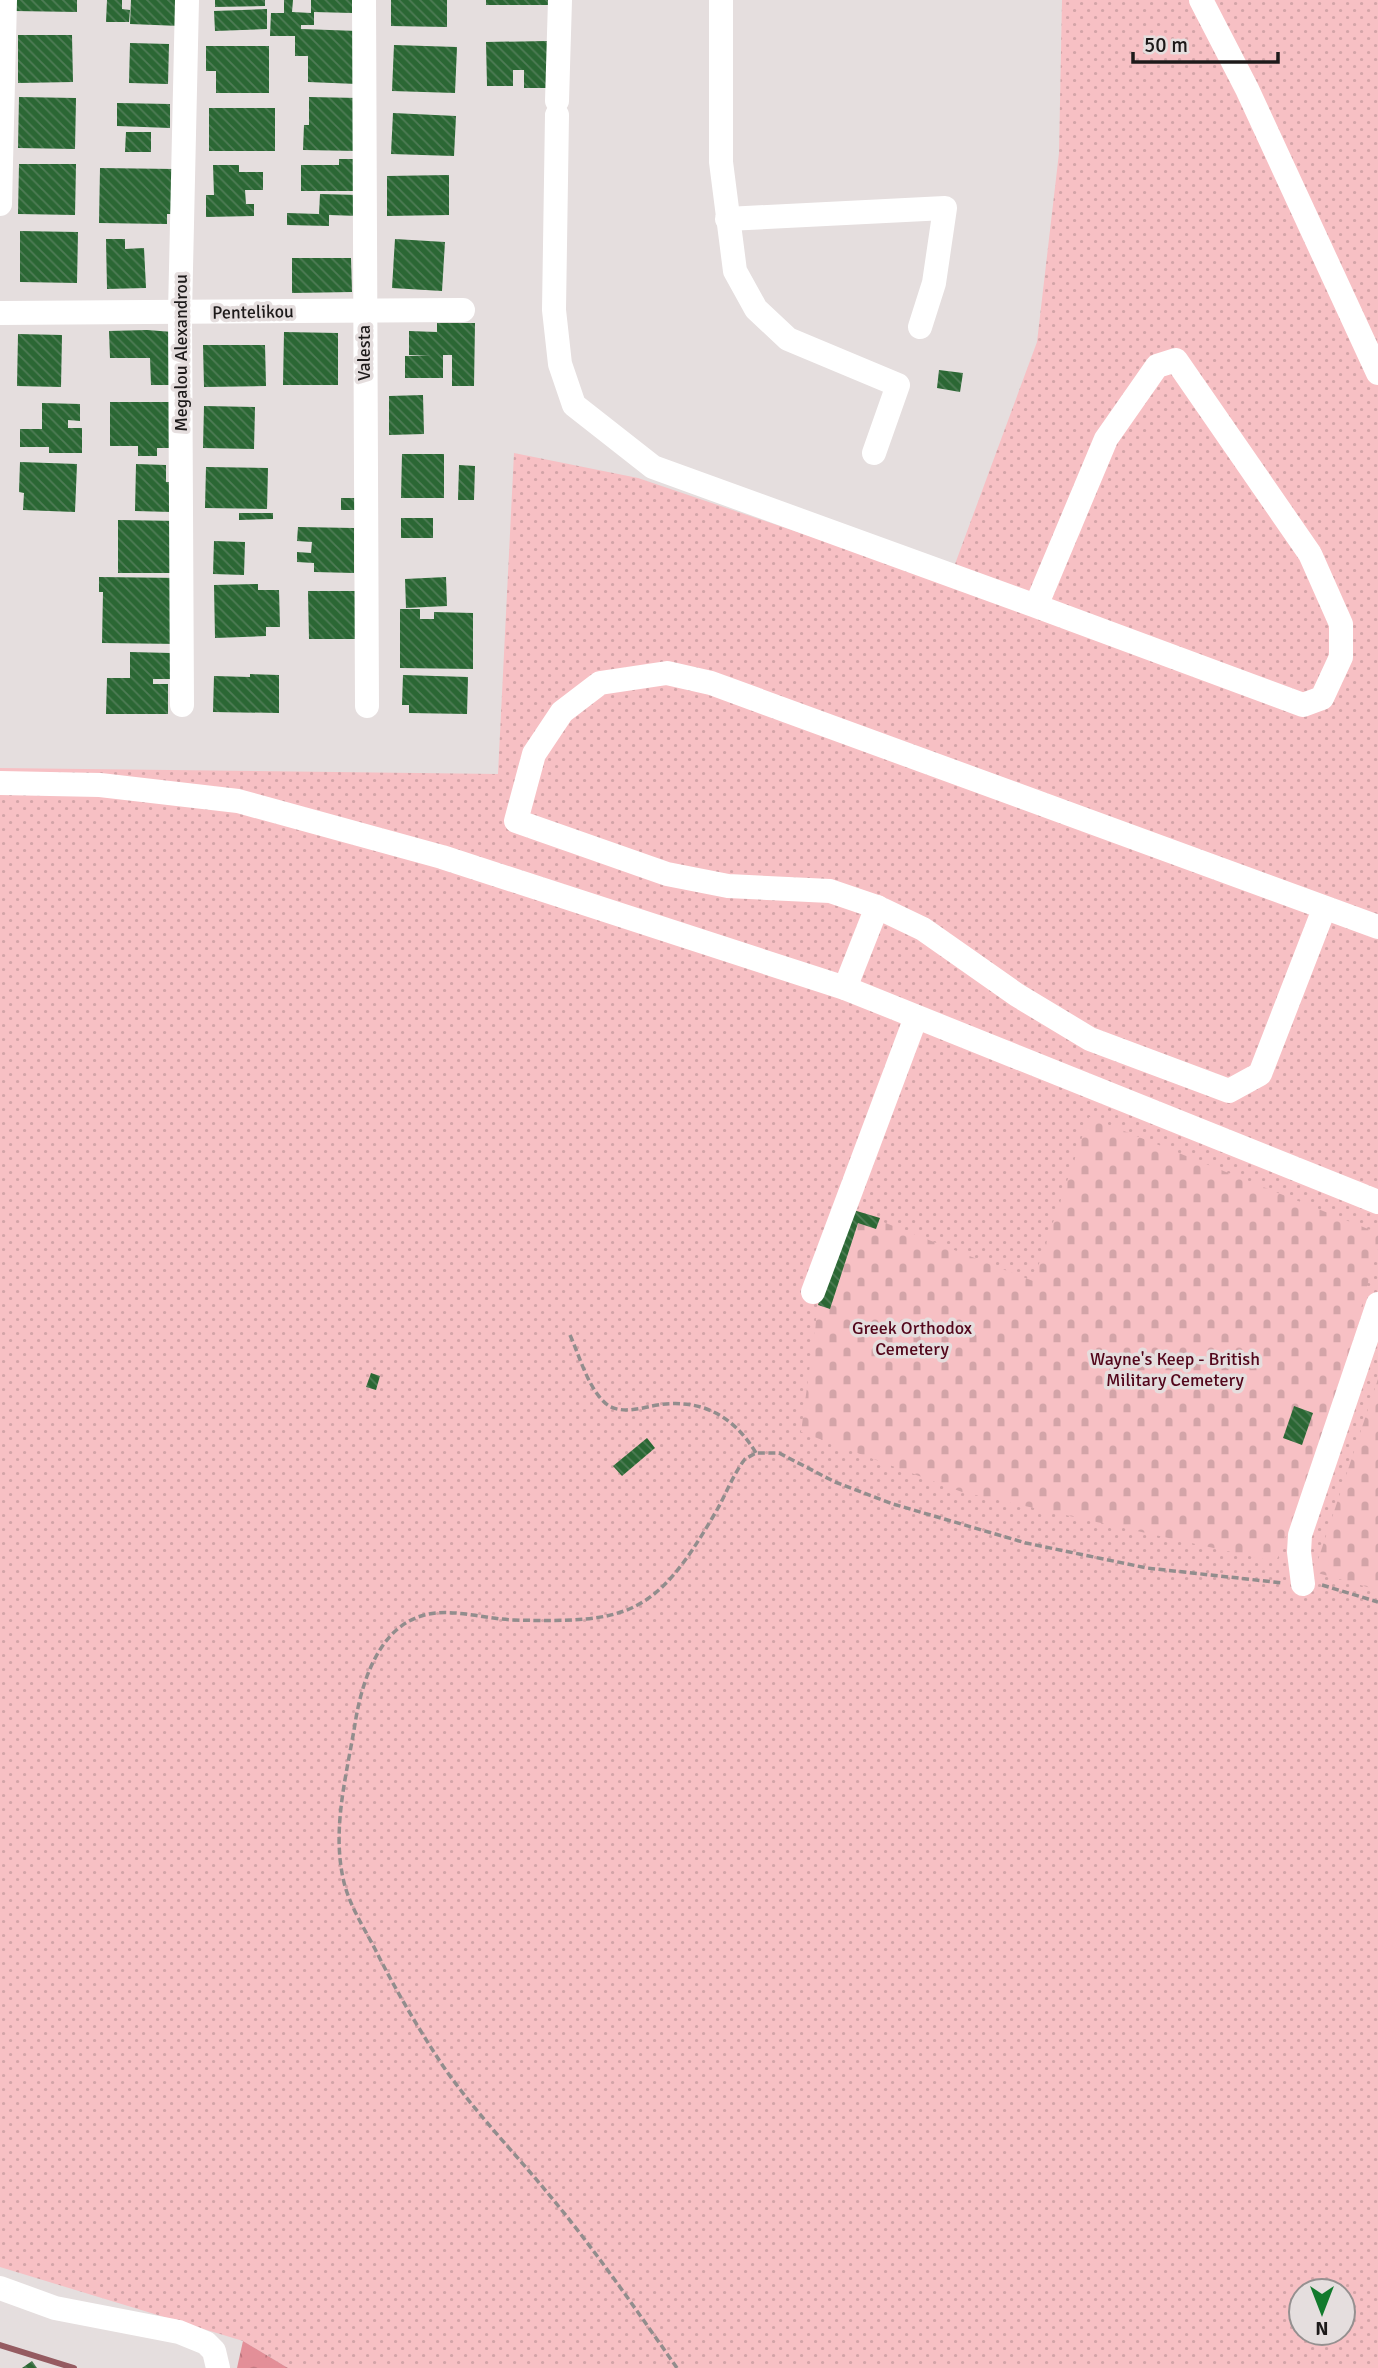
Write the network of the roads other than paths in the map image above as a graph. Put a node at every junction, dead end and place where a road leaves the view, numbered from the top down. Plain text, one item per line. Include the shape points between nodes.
1 (5, 0) edge
2 (187, 0) edge
3 (365, 0) edge
4 (560, 0) edge
5 (721, 0) edge
6 (1201, 0) edge
7 (0, 204) edge
8 (727, 219) junction
9 (463, 310) dead end
10 (364, 311) junction
11 (0, 313) edge
12 (180, 313) junction
13 (920, 327) dead end
14 (1377, 366) edge
15 (874, 453) dead end
16 (1036, 607) junction
17 (182, 705) dead end
18 (367, 706) dead end
19 (0, 783) edge
20 (877, 907) junction
21 (1324, 909) junction
22 (1378, 927) edge
23 (845, 988) junction
24 (916, 1017) junction
25 (1378, 1202) edge
26 (813, 1292) dead end
27 (1378, 1304) edge
28 (1303, 1584) road end
29 (0, 2288) edge
30 (218, 2368) edge

1 - 7 street
2 - 12 street, Megalou Alexandrou
3 - 10 street, Valesta
4 - 16 street via 554,310 560,364 574,405 653,467
5 - 8 street via 721,162
6 - 14 street
8 - 13 street via 945,208 934,282
8 - 15 street via 735,271 756,309 789,339 898,385
9 - 10 street, Pentelikou
10 - 12 street, Pentelikou
10 - 18 street, Valesta
11 - 12 street, Pentelikou
12 - 17 street, Megalou Alexandrou
16 - 16 street via 1303,705 1322,698 1341,657 1341,624 1310,554 1176,360 1157,366 1106,439
19 - 23 street via 100,785 238,801 442,857
20 - 21 street via 923,929 1090,1040 1229,1091 1260,1074
20 - 21 street via 830,891 728,886 667,874 516,821 534,754 562,712 600,682 667,673 751,697
20 - 23 street
21 - 22 street
23 - 24 street
24 - 25 street
24 - 26 street
27 - 28 street via 1300,1535
29 - 30 street via 55,2308 187,2335 214,2351

